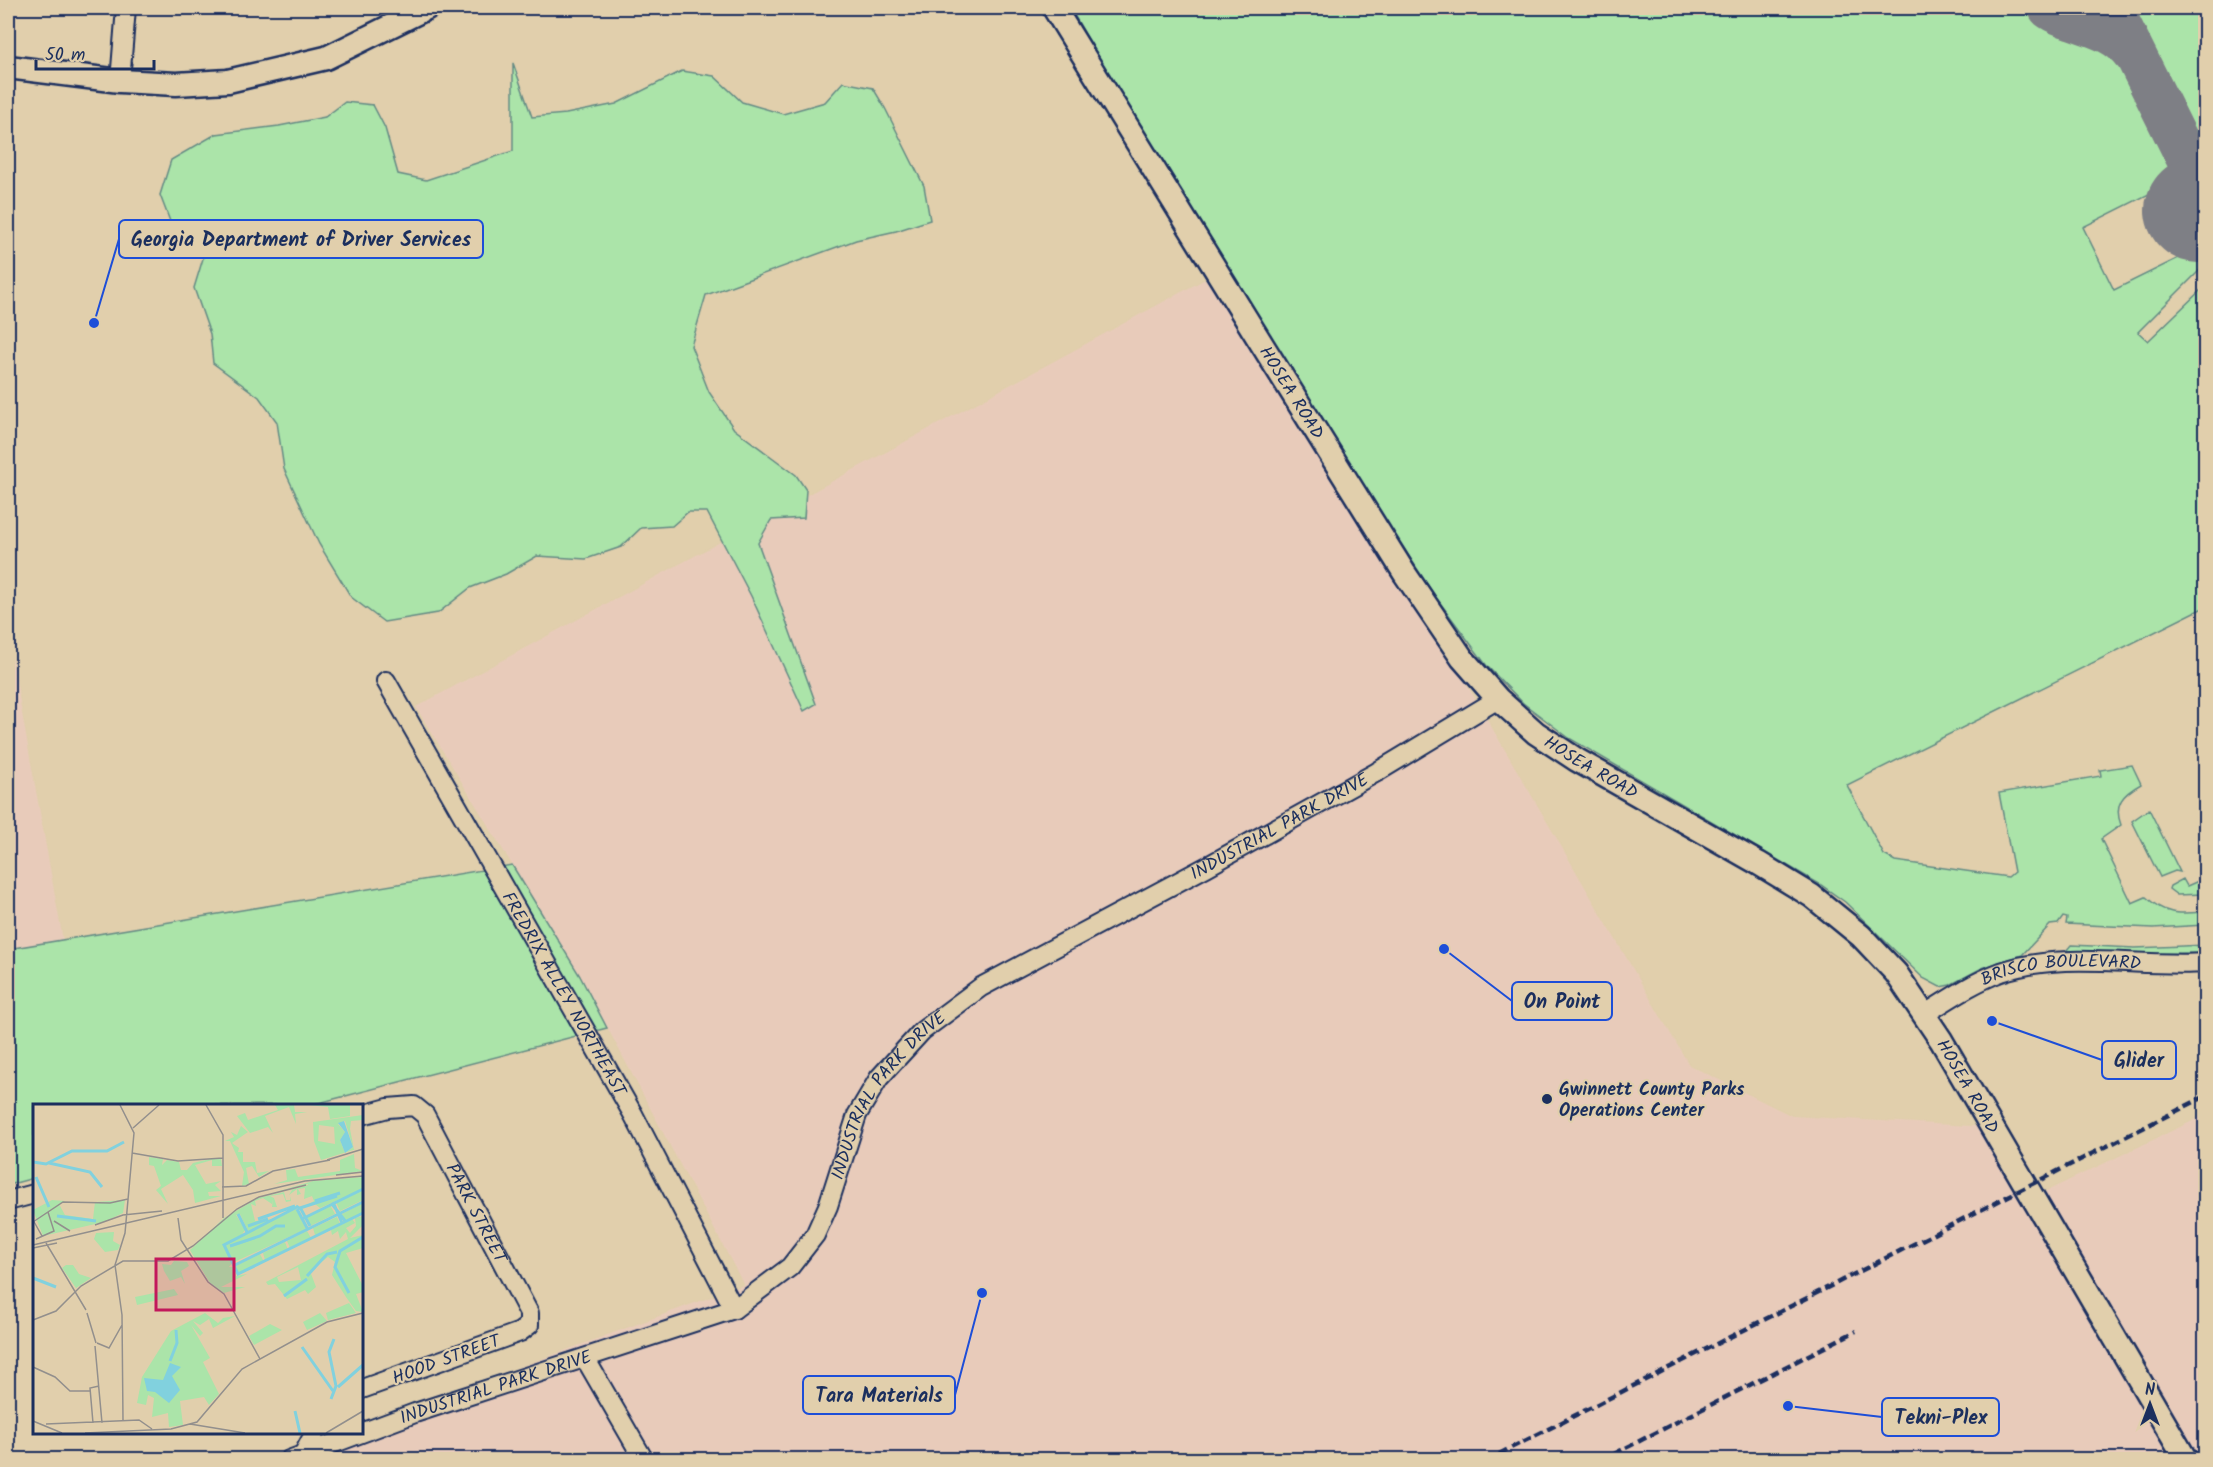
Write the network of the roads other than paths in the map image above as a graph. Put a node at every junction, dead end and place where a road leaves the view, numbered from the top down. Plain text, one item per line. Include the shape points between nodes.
1 (126, 8) edge
2 (427, 8) edge
3 (1054, 8) edge
4 (8, 67) edge
5 (120, 81) junction
6 (386, 681) dead end
7 (1498, 699) junction
8 (2205, 963) edge
9 (1925, 1014) junction
10 (363, 1115) edge
11 (33, 1194) edge
12 (8, 1201) edge
13 (734, 1310) junction
14 (530, 1325) joint
15 (585, 1358) junction
16 (363, 1389) edge
17 (363, 1432) edge
18 (313, 1434) edge
19 (358, 1434) edge
20 (296, 1457) edge
21 (644, 1460) edge
22 (2186, 1460) edge

1 - 5 street
2 - 5 street via 326,58 228,81
3 - 7 street, HOSEA ROAD via 1405,574 1461,658
4 - 5 street
6 - 13 street, FREDRIX ALLEY NORTHEAST via 633,1114
7 - 9 street, HOSEA ROAD via 1536,733 1577,760 1812,896 1861,936 1896,973
7 - 13 street, INDUSTRIAL PARK DRIVE via 1377,772 981,987 922,1031 879,1078 857,1115 815,1235 790,1267
8 - 9 street, BRISCO BOULEVARD via 2042,963 1999,973
9 - 22 street, HOSEA ROAD
10 - 14 street, PARK STREET via 414,1106 425,1115 529,1313
11 - 12 street
13 - 15 street, INDUSTRIAL PARK DRIVE
14 - 16 street, HOOD STREET
15 - 17 street, INDUSTRIAL PARK DRIVE
15 - 21 street
18 - 20 street
19 - 20 street, INDUSTRIAL PARK DRIVE

